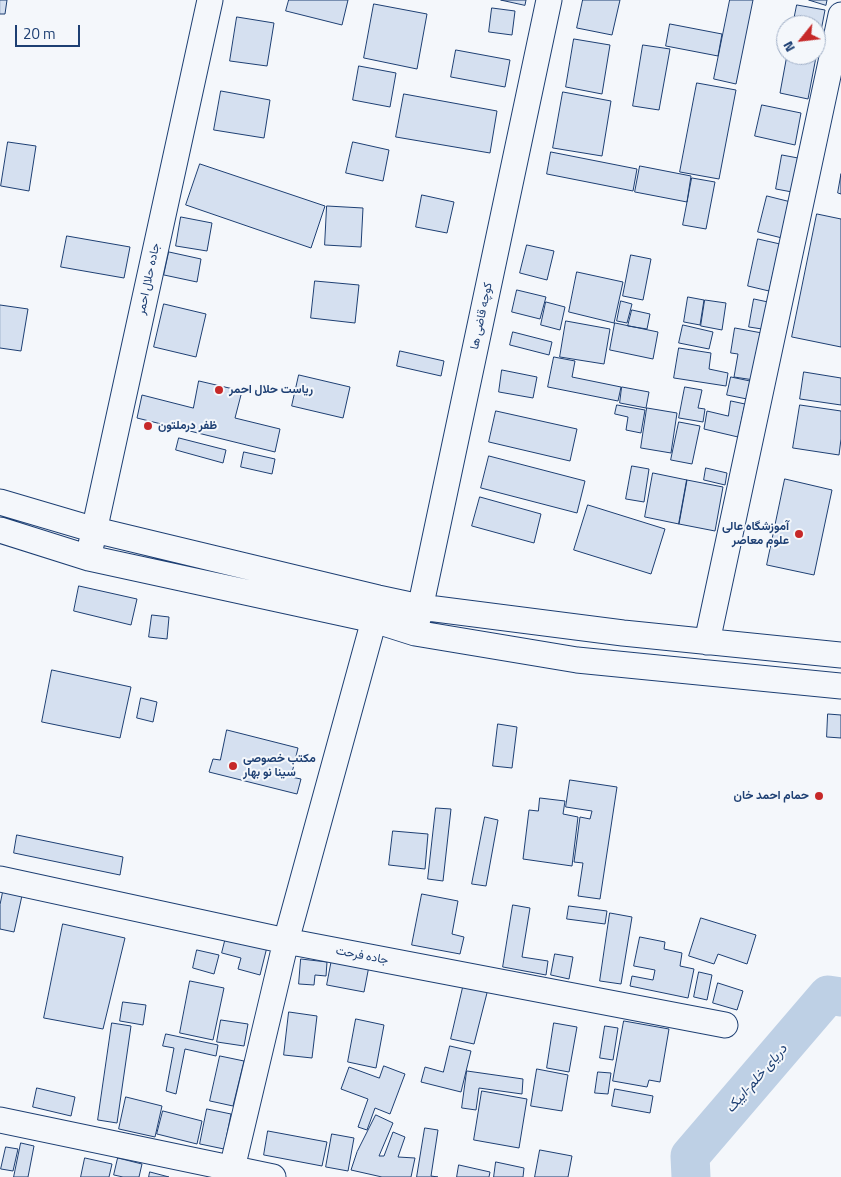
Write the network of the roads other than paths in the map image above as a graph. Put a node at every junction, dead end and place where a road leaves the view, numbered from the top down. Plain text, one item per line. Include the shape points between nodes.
1 (210, 0) edge
2 (549, 0) edge
3 (841, 15) edge
4 (0, 502) edge
5 (0, 530) edge
6 (95, 530) junction
7 (89, 558) junction
8 (420, 607) junction
9 (376, 609) junction
10 (415, 633) junction
11 (707, 642) junction
12 (841, 654) edge
13 (841, 686) edge
14 (0, 879) edge
15 (286, 941) junction
16 (725, 1025) dead end
17 (0, 1120) edge
18 (231, 1173) edge
19 (273, 1177) edge

1 - 6 street, جاده حلال احمر
2 - 8 street, کوچه قاضی ها
3 - 11 street
4 - 6 street
5 - 7 street
6 - 7 street, جاده حلال احمر
6 - 9 street
7 - 9 street
8 - 9 street
8 - 10 street, کوچه قاضی ها
8 - 11 street
9 - 10 street
9 - 15 street
10 - 13 street via 577,660
11 - 12 street
14 - 15 street, جاده فرحت
15 - 16 street, جاده فرحت
15 - 18 street
17 - 18 street
18 - 19 street

